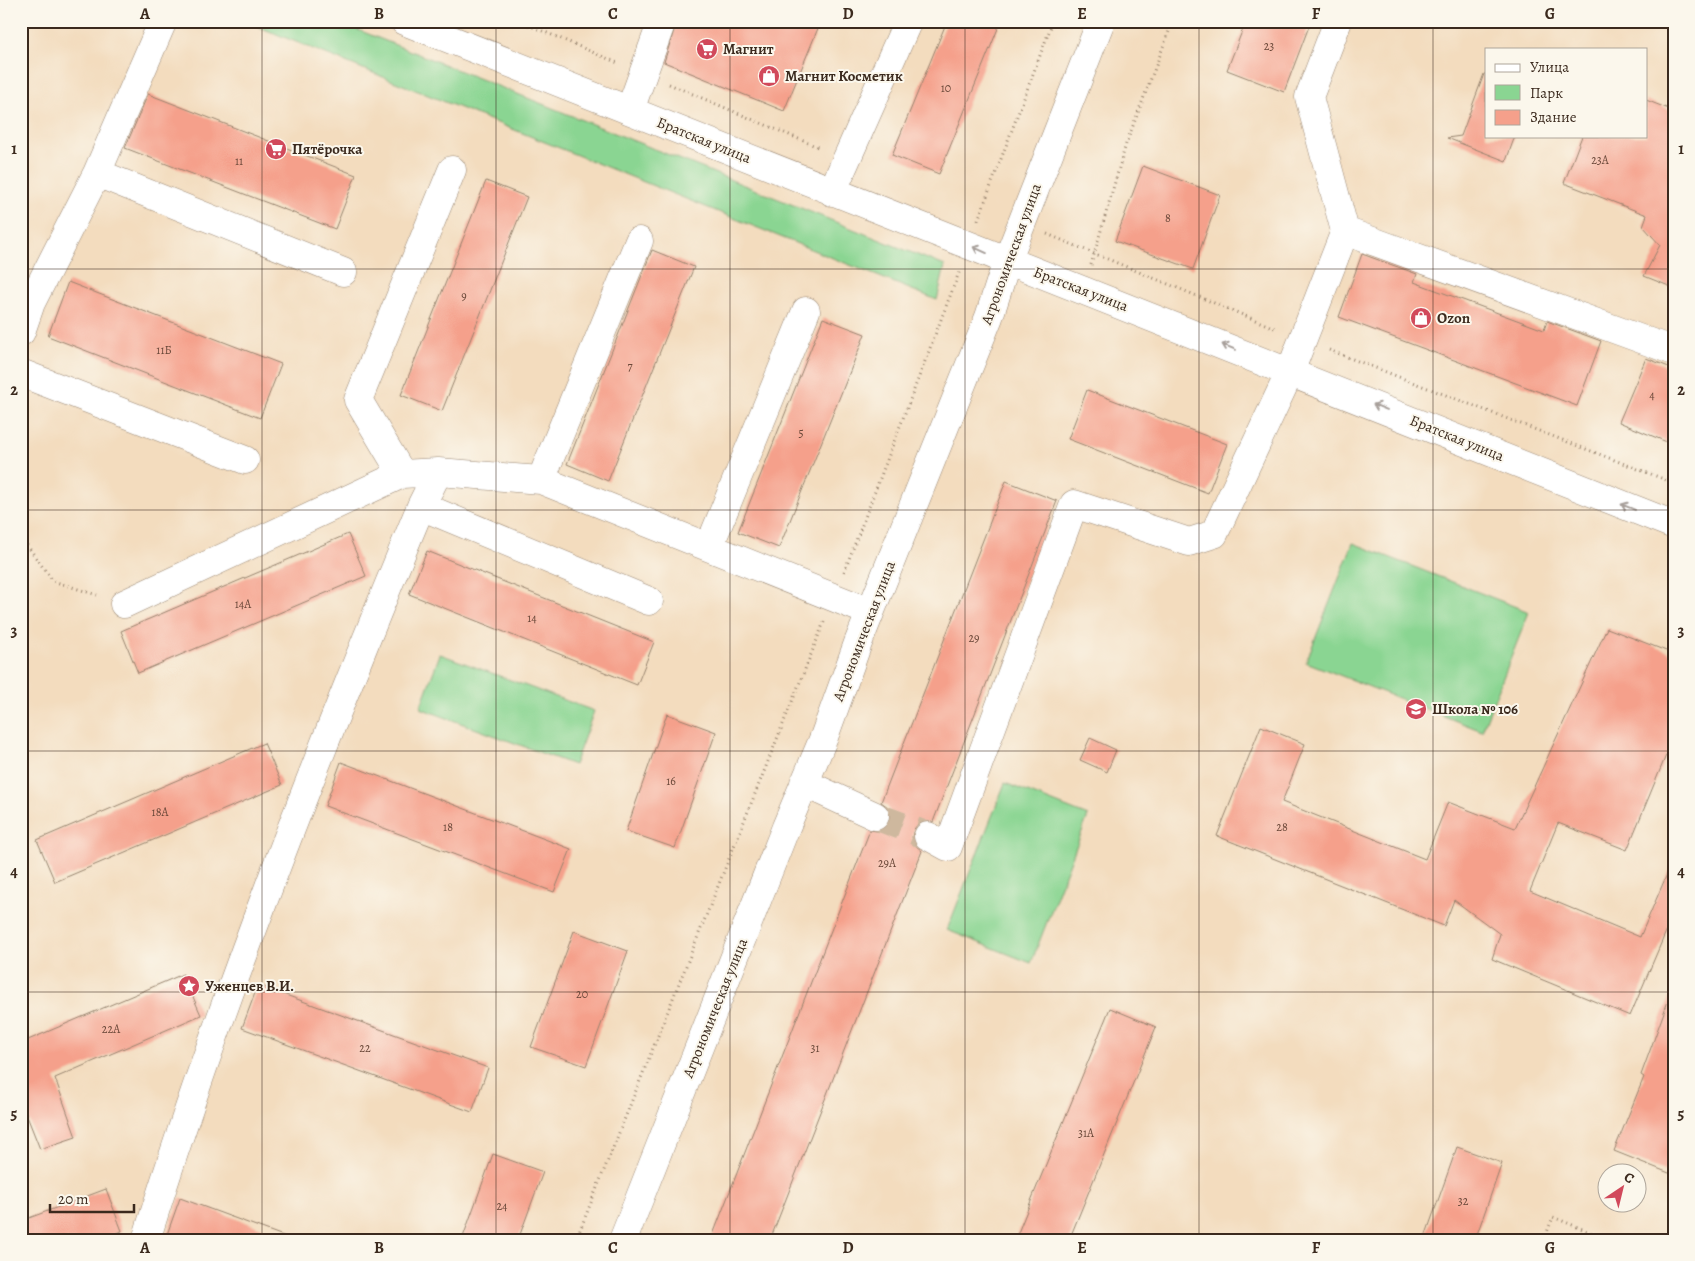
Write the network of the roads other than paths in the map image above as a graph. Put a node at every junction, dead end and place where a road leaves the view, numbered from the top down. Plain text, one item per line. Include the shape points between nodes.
1 (163, 21) edge
2 (404, 21) edge
3 (662, 21) edge
4 (908, 21) edge
5 (1101, 21) edge
6 (1338, 21) edge
7 (630, 110) junction
8 (452, 170) dead end
9 (98, 174) junction
10 (832, 192) junction
11 (1345, 230) junction
12 (640, 241) dead end
13 (1007, 261) junction
14 (343, 272) dead end
15 (26, 301) edge
16 (806, 311) dead end
17 (21, 332) edge
18 (1674, 351) edge
19 (1290, 372) junction
20 (21, 373) edge
21 (245, 460) dead end
22 (438, 472) junction
23 (402, 474) junction
24 (541, 480) junction
25 (422, 506) junction
26 (1674, 525) edge
27 (709, 547) junction
28 (649, 601) dead end
29 (124, 604) road end
30 (870, 612) junction
31 (804, 783) junction
32 (875, 816) tunnel mouth
33 (928, 836) tunnel mouth
34 (146, 1240) edge
35 (623, 1240) edge

1 - 9 street
2 - 7 street, Братская улица
3 - 7 street
4 - 10 street
5 - 13 street, Агрономическая улица
6 - 11 street via 1309,97
7 - 10 street, Братская улица
8 - 23 street via 358,400
9 - 14 street
9 - 15 street
13 -> 10 street, Братская улица
11 - 18 street
11 - 19 street
12 - 24 street
19 -> 13 street, Братская улица
13 - 30 street, Агрономическая улица via 989,316
15 - 17 street
16 - 27 street
26 -> 19 street, Братская улица
19 - 33 street via 1214,534 1189,542 1074,504 948,847
20 - 21 street
22 - 23 street
22 - 24 street
22 - 25 street
23 - 29 street
24 - 27 street
25 - 28 street
25 - 34 street via 331,724 246,948 177,1141
27 - 30 street
30 - 31 street, Агрономическая улица
31 - 32 street
31 - 35 street, Агрономическая улица

